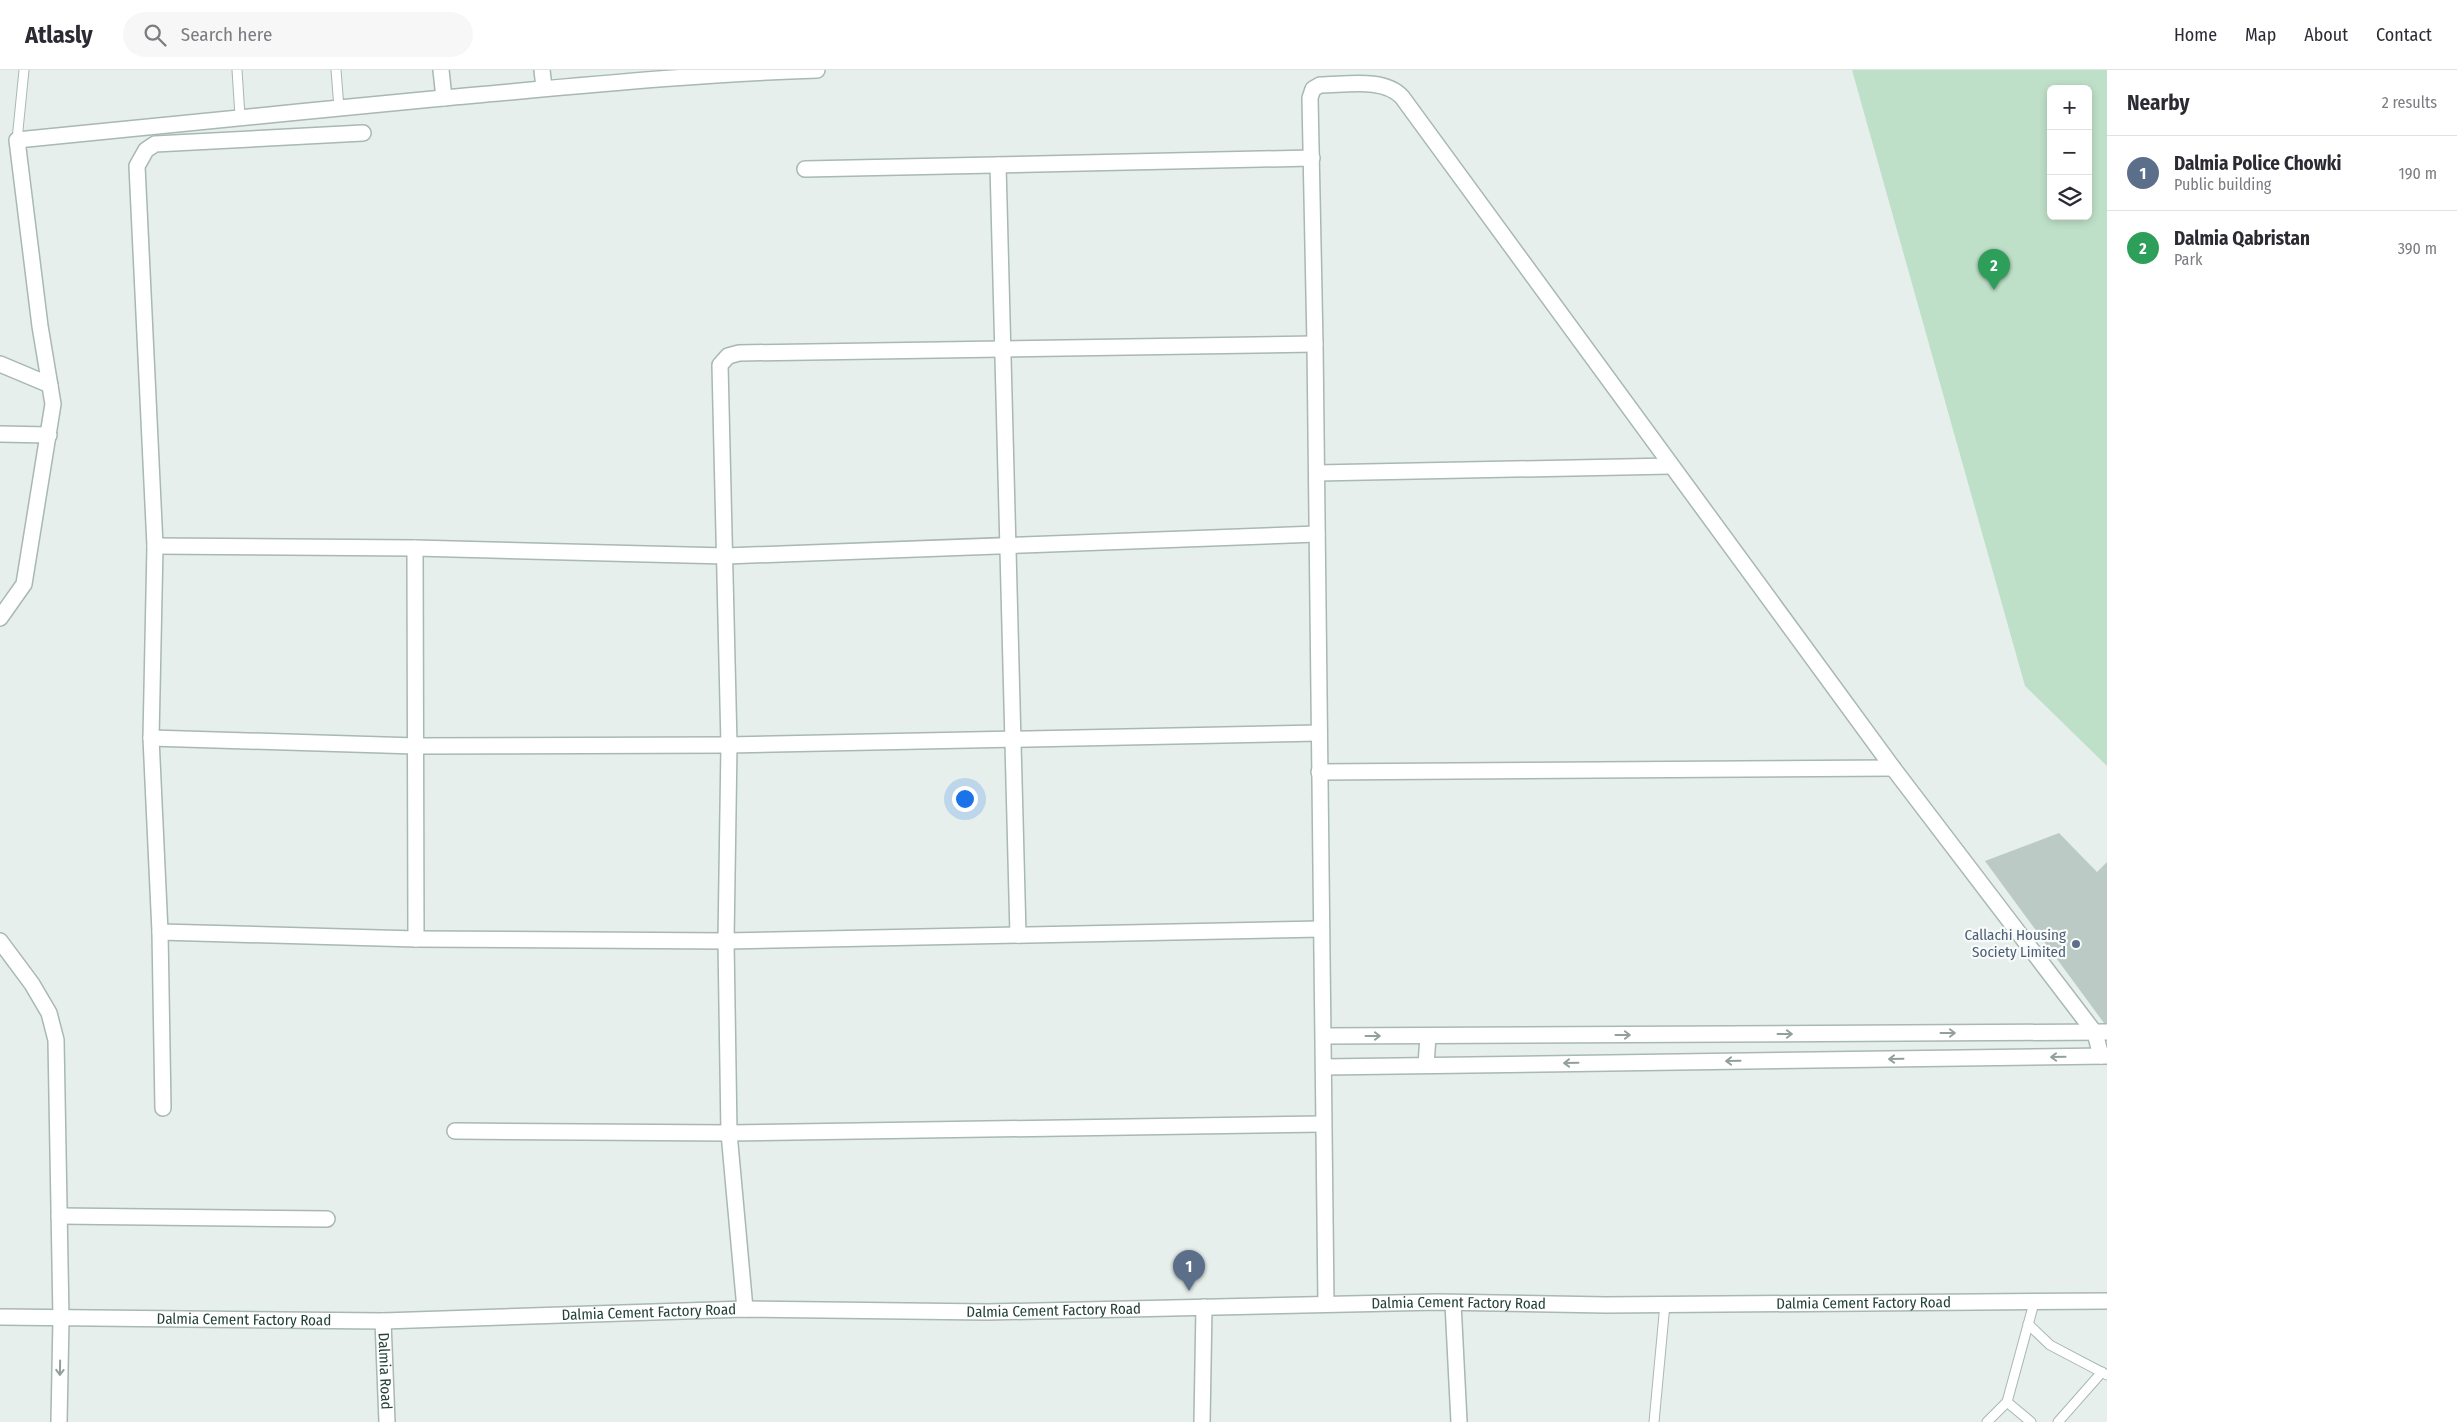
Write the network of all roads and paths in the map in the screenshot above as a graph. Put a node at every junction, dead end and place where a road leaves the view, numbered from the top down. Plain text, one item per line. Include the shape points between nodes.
1 (24, 70) edge
2 (237, 70) edge
3 (336, 70) edge
4 (441, 70) edge
5 (542, 70) edge
6 (817, 70) edge
7 (757, 71) edge
8 (654, 75) edge
9 (544, 88) junction
10 (444, 98) junction
11 (339, 108) junction
12 (240, 116) junction
13 (364, 133) dead end
14 (17, 140) junction
15 (1312, 158) junction
16 (998, 165) junction
17 (805, 169) dead end
18 (1315, 344) junction
19 (1003, 350) junction
20 (0, 364) edge
21 (50, 385) junction
22 (0, 434) edge
23 (49, 435) junction
24 (1671, 466) junction
25 (1317, 473) junction
26 (1317, 534) junction
27 (155, 546) junction
28 (1008, 546) junction
29 (415, 548) junction
30 (726, 556) junction
31 (0, 618) edge
32 (1319, 733) junction
33 (151, 738) junction
34 (1013, 739) junction
35 (729, 745) junction
36 (416, 746) junction
37 (1893, 768) junction
38 (1319, 772) junction
39 (1321, 929) junction
40 (160, 932) junction
41 (1018, 935) junction
42 (416, 939) junction
43 (0, 941) edge
44 (726, 942) junction
45 (2101, 1032) edge
46 (1324, 1036) junction
47 (1428, 1036) junction
48 (2104, 1056) edge
49 (1426, 1065) junction
50 (1324, 1066) junction
51 (163, 1108) dead end
52 (1323, 1124) junction
53 (455, 1131) dead end
54 (729, 1133) junction
55 (59, 1216) junction
56 (327, 1220) dead end
57 (2107, 1302) edge
58 (1454, 1303) junction
59 (2034, 1303) junction
60 (1326, 1304) junction
61 (1665, 1304) junction
62 (1204, 1307) junction
63 (745, 1309) junction
64 (0, 1317) edge
65 (61, 1319) junction
66 (383, 1321) junction
67 (2028, 1324) junction
68 (2105, 1374) edge
69 (2007, 1402) junction
70 (59, 1422) edge
71 (387, 1422) edge
72 (1202, 1422) edge
73 (1459, 1422) edge
74 (1654, 1422) edge
75 (1987, 1422) edge
76 (2031, 1422) edge
77 (2058, 1422) edge

1 - 14 lane
2 - 12 lane
3 - 11 lane
4 - 10 street
5 - 9 street
6 - 7 street
7 - 8 street
8 - 9 street
9 - 10 street
10 - 11 street
11 - 12 street
12 - 14 street
13 - 27 street via 155,144 140,156 137,166
14 - 21 street
15 - 16 street
15 - 18 street
15 - 24 street via 1310,98 1313,89 1320,85 1384,85 1394,89
16 - 17 street
16 - 19 street
18 - 19 street
18 - 25 street
19 - 28 street
19 - 30 street via 740,353 728,356 720,365
20 - 21 street
21 - 23 street via 53,404
22 - 23 street
23 - 31 street via 24,584
24 - 25 street
24 - 37 street
25 - 26 street
26 - 28 street
26 - 32 street
27 - 29 street
27 - 33 street
28 - 30 street
28 - 34 street
29 - 30 street
29 - 36 street
30 - 35 street
32 - 34 street
32 - 38 street
33 - 36 street
33 - 40 street
34 - 35 street
34 - 41 street
35 - 36 street
35 - 44 street
36 - 42 street
37 - 38 street
37 - 45 street
38 - 39 street
39 - 41 street
39 - 46 street
40 - 42 street
40 - 51 street
41 - 44 street
42 - 44 street
43 - 55 street via 49,1013 56,1040
44 - 54 street
47 -> 45 street
45 - 48 street
46 -> 47 street
46 - 50 street
47 - 49 street
48 -> 49 street
49 - 50 street
50 - 52 street
52 - 54 street
52 - 60 street
53 - 54 street
54 - 63 street
55 - 56 street
55 - 65 street
57 - 59 street, Dalmia Cement Factory Road
58 - 60 street, Dalmia Cement Factory Road
58 - 61 street, Dalmia Cement Factory Road
58 - 73 street
59 - 61 street, Dalmia Cement Factory Road
59 - 67 lane
60 - 62 street, Dalmia Cement Factory Road
61 - 74 lane
62 - 63 street, Dalmia Cement Factory Road via 988,1312
62 - 72 street
63 - 66 street, Dalmia Cement Factory Road
64 - 65 street, Dalmia Cement Factory Road
65 - 66 street, Dalmia Cement Factory Road
65 -> 70 street
66 - 71 street, Dalmia Road
67 - 68 lane via 2050,1345
67 - 69 lane
68 - 77 lane
69 - 75 lane
69 - 76 lane

